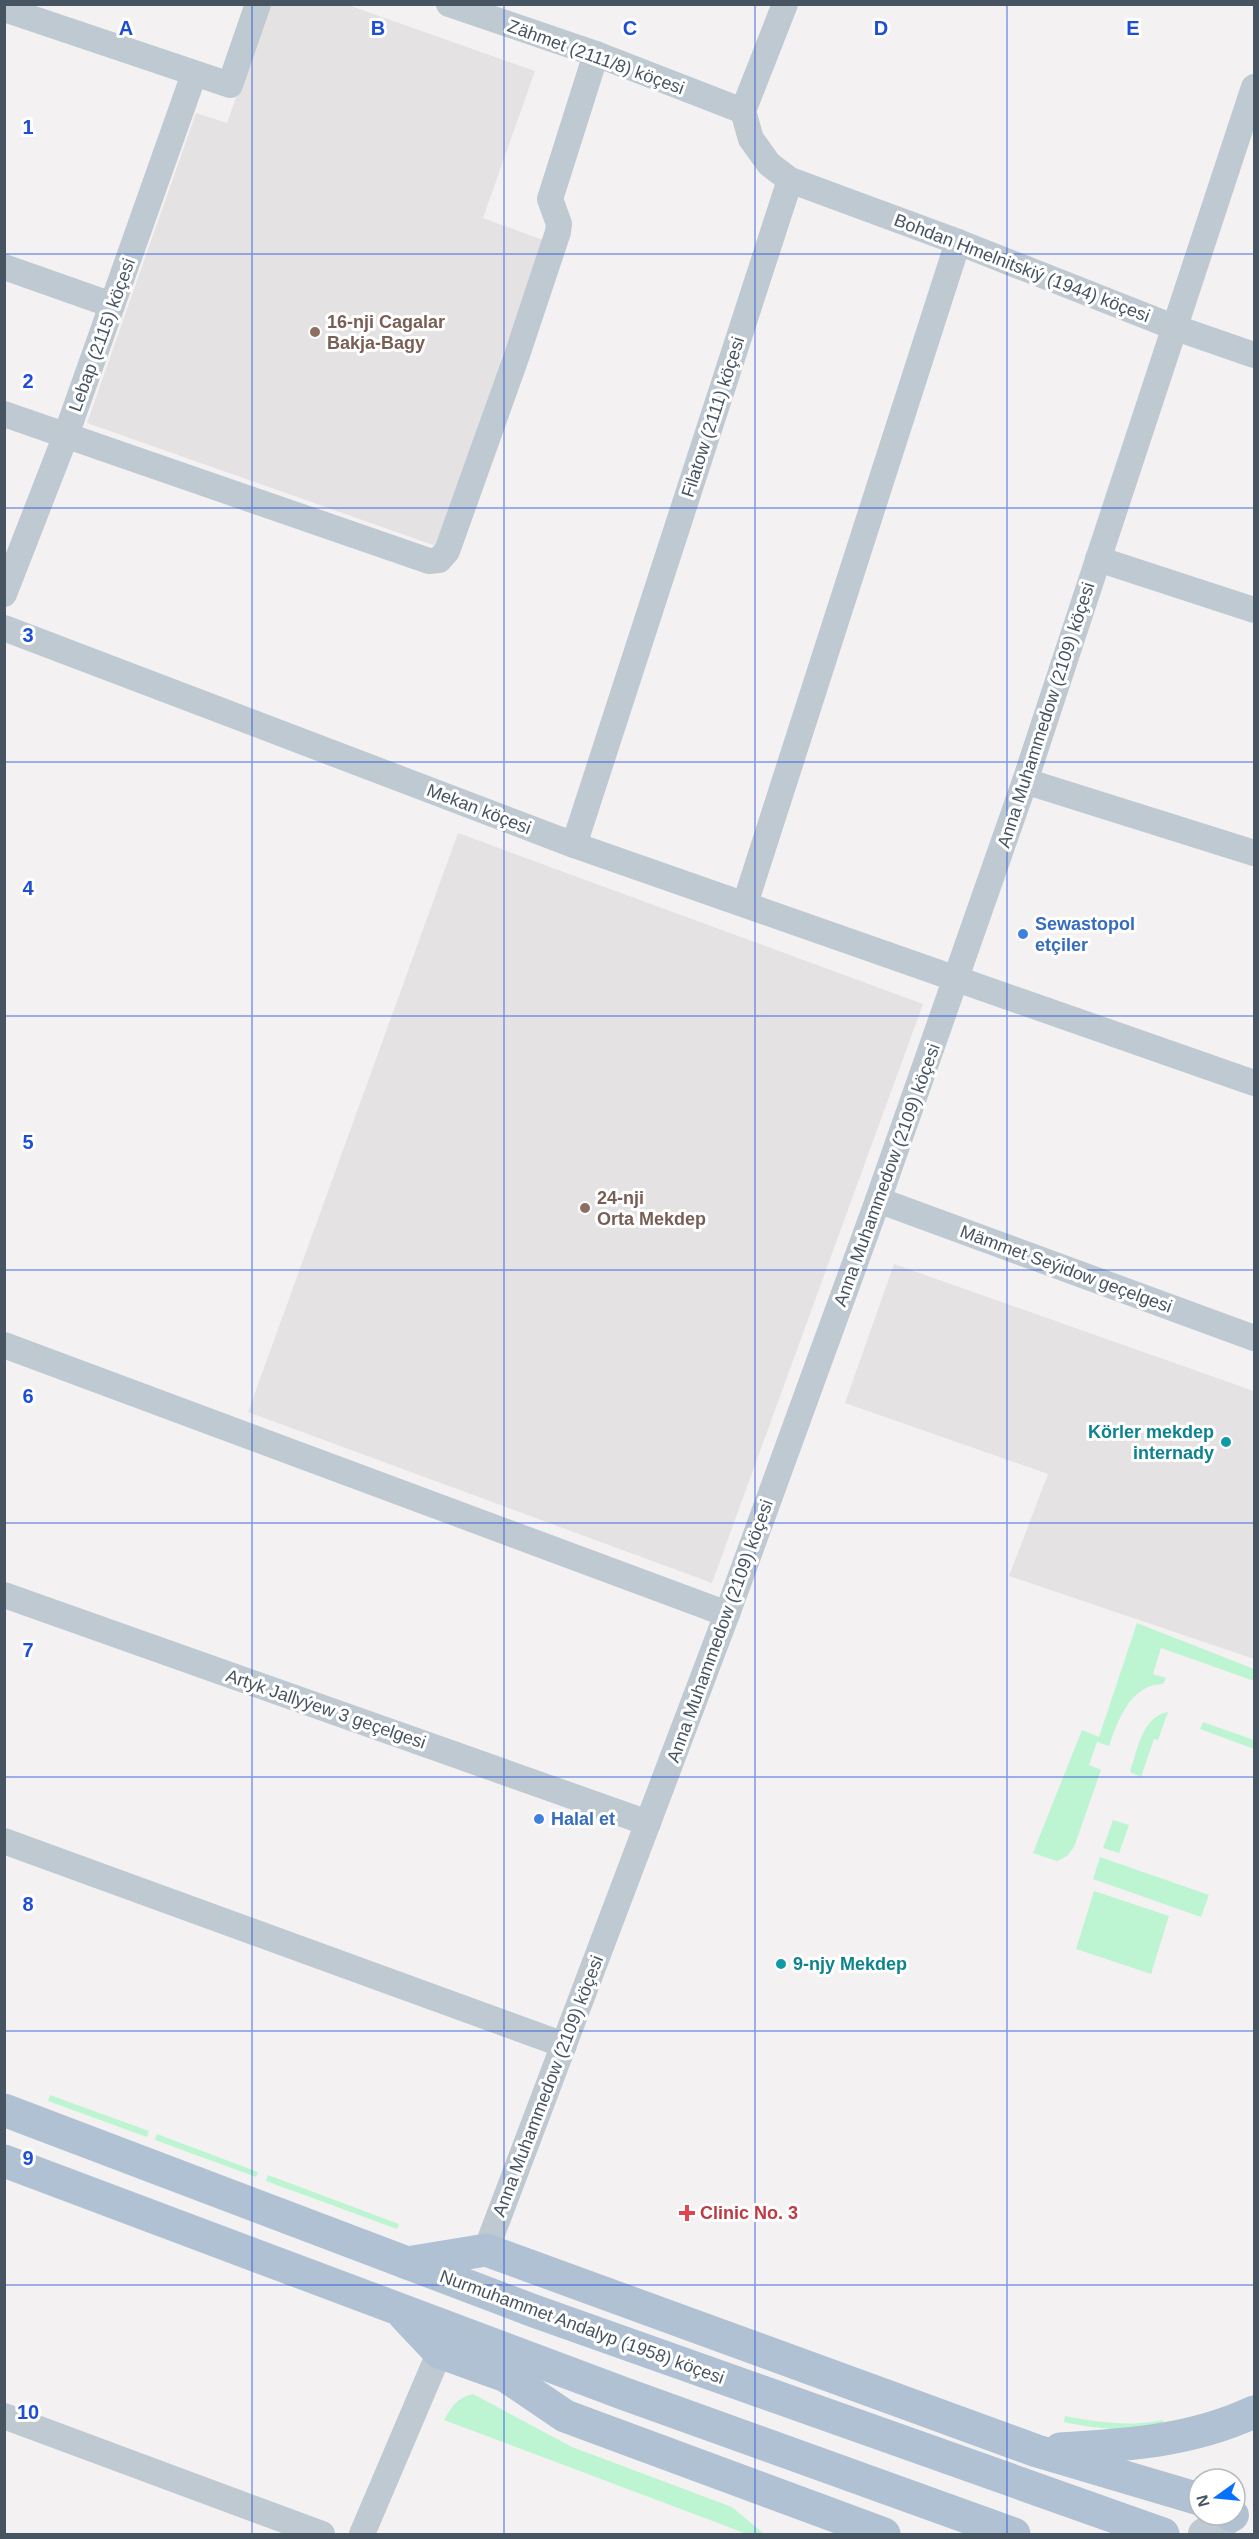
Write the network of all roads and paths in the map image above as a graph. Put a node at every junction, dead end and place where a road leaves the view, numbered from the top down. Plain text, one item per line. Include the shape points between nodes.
1 (258, 4) edge
2 (449, 4) edge
3 (785, 4) edge
4 (4, 9) edge
5 (596, 54) junction
6 (194, 74) junction
7 (1254, 87) edge
8 (743, 111) junction
9 (790, 180) junction
10 (958, 242) junction
11 (4, 267) edge
12 (112, 305) junction
13 (1176, 328) junction
14 (1254, 355) edge
15 (4, 414) edge
16 (66, 435) junction
17 (1098, 559) junction
18 (4, 594) edge
19 (1254, 610) edge
20 (4, 628) edge
21 (1025, 781) junction
22 (574, 845) junction
23 (1254, 854) edge
24 (746, 904) junction
25 (956, 978) junction
26 (1254, 1083) edge
27 (878, 1200) junction
28 (1254, 1338) edge
29 (4, 1345) edge
30 (4, 1595) edge
31 (727, 1614) junction
32 (648, 1823) junction
33 (4, 1841) edge
34 (564, 2044) junction
35 (4, 2110) edge
36 (4, 2160) edge
37 (486, 2250) junction
38 (406, 2263) junction
39 (598, 2292) junction
40 (534, 2311) junction
41 (445, 2340) junction
42 (635, 2345) junction
43 (1254, 2412) edge
44 (4, 2416) edge
45 (1037, 2451) junction
46 (1187, 2495) edge
47 (1163, 2534) edge
48 (322, 2535) edge
49 (362, 2535) edge
50 (884, 2535) edge
51 (1014, 2535) edge

1 - 6 street via 230,85
2 - 5 street, Zähmet (2111/8) köçesi
3 - 8 street
4 - 6 street
5 - 8 street, Zähmet (2111/8) köçesi
5 - 16 street via 550,199 558,232 459,518 439,560 429,561
6 - 12 street, Lebap (2115) köçesi
7 - 13 street, Anna Muhammedow (2109) köçesi
8 - 9 street via 751,139 769,164
9 - 10 street, Bohdan Hmelnitskiý (1944) köçesi
9 - 22 street, Filatow (2111) köçesi
10 - 13 street, Bohdan Hmelnitskiý (1944) köçesi
10 - 24 street
11 - 12 street
12 - 16 street, Lebap (2115) köçesi
13 - 14 street, Bohdan Hmelnitskiý (1944) köçesi
13 - 17 street, Anna Muhammedow (2109) köçesi
15 - 16 street
16 - 18 street, Lebap (2115) köçesi
17 - 19 street
17 - 21 street, Anna Muhammedow (2109) köçesi
20 - 22 street, Mekan köçesi
21 - 23 street
21 - 25 street, Anna Muhammedow (2109) köçesi
22 - 24 street, Mekan köçesi
24 - 25 street, Mekan köçesi
25 - 26 street, Mekan köçesi
25 - 27 street, Anna Muhammedow (2109) köçesi
27 - 28 street, Mämmet Seýidow geçelgesi
27 - 31 street, Anna Muhammedow (2109) köçesi
29 - 31 street
30 - 32 street, Artyk Jallyýew 3 geçelgesi
31 - 32 street, Anna Muhammedow (2109) köçesi
32 - 34 street, Anna Muhammedow (2109) köçesi
33 - 34 street
34 - 37 street, Anna Muhammedow (2109) köçesi
35 - 38 main road, Nurmuhammet Andalyp (1958) köçesi
36 - 41 main road via 397,2309
37 - 38 main road
37 - 39 main road
38 - 40 main road, Nurmuhammet Andalyp (1958) köçesi
39 - 40 main road
39 - 42 main road
39 - 45 main road
40 - 42 main road, Nurmuhammet Andalyp (1958) köçesi
41 - 49 street
41 - 50 main road via 565,2416
41 - 51 main road via 626,2394
42 - 47 main road, Nurmuhammet Andalyp (1958) köçesi
43 - 45 main road via 1203,2431 1140,2445
44 - 48 street
45 - 46 main road

